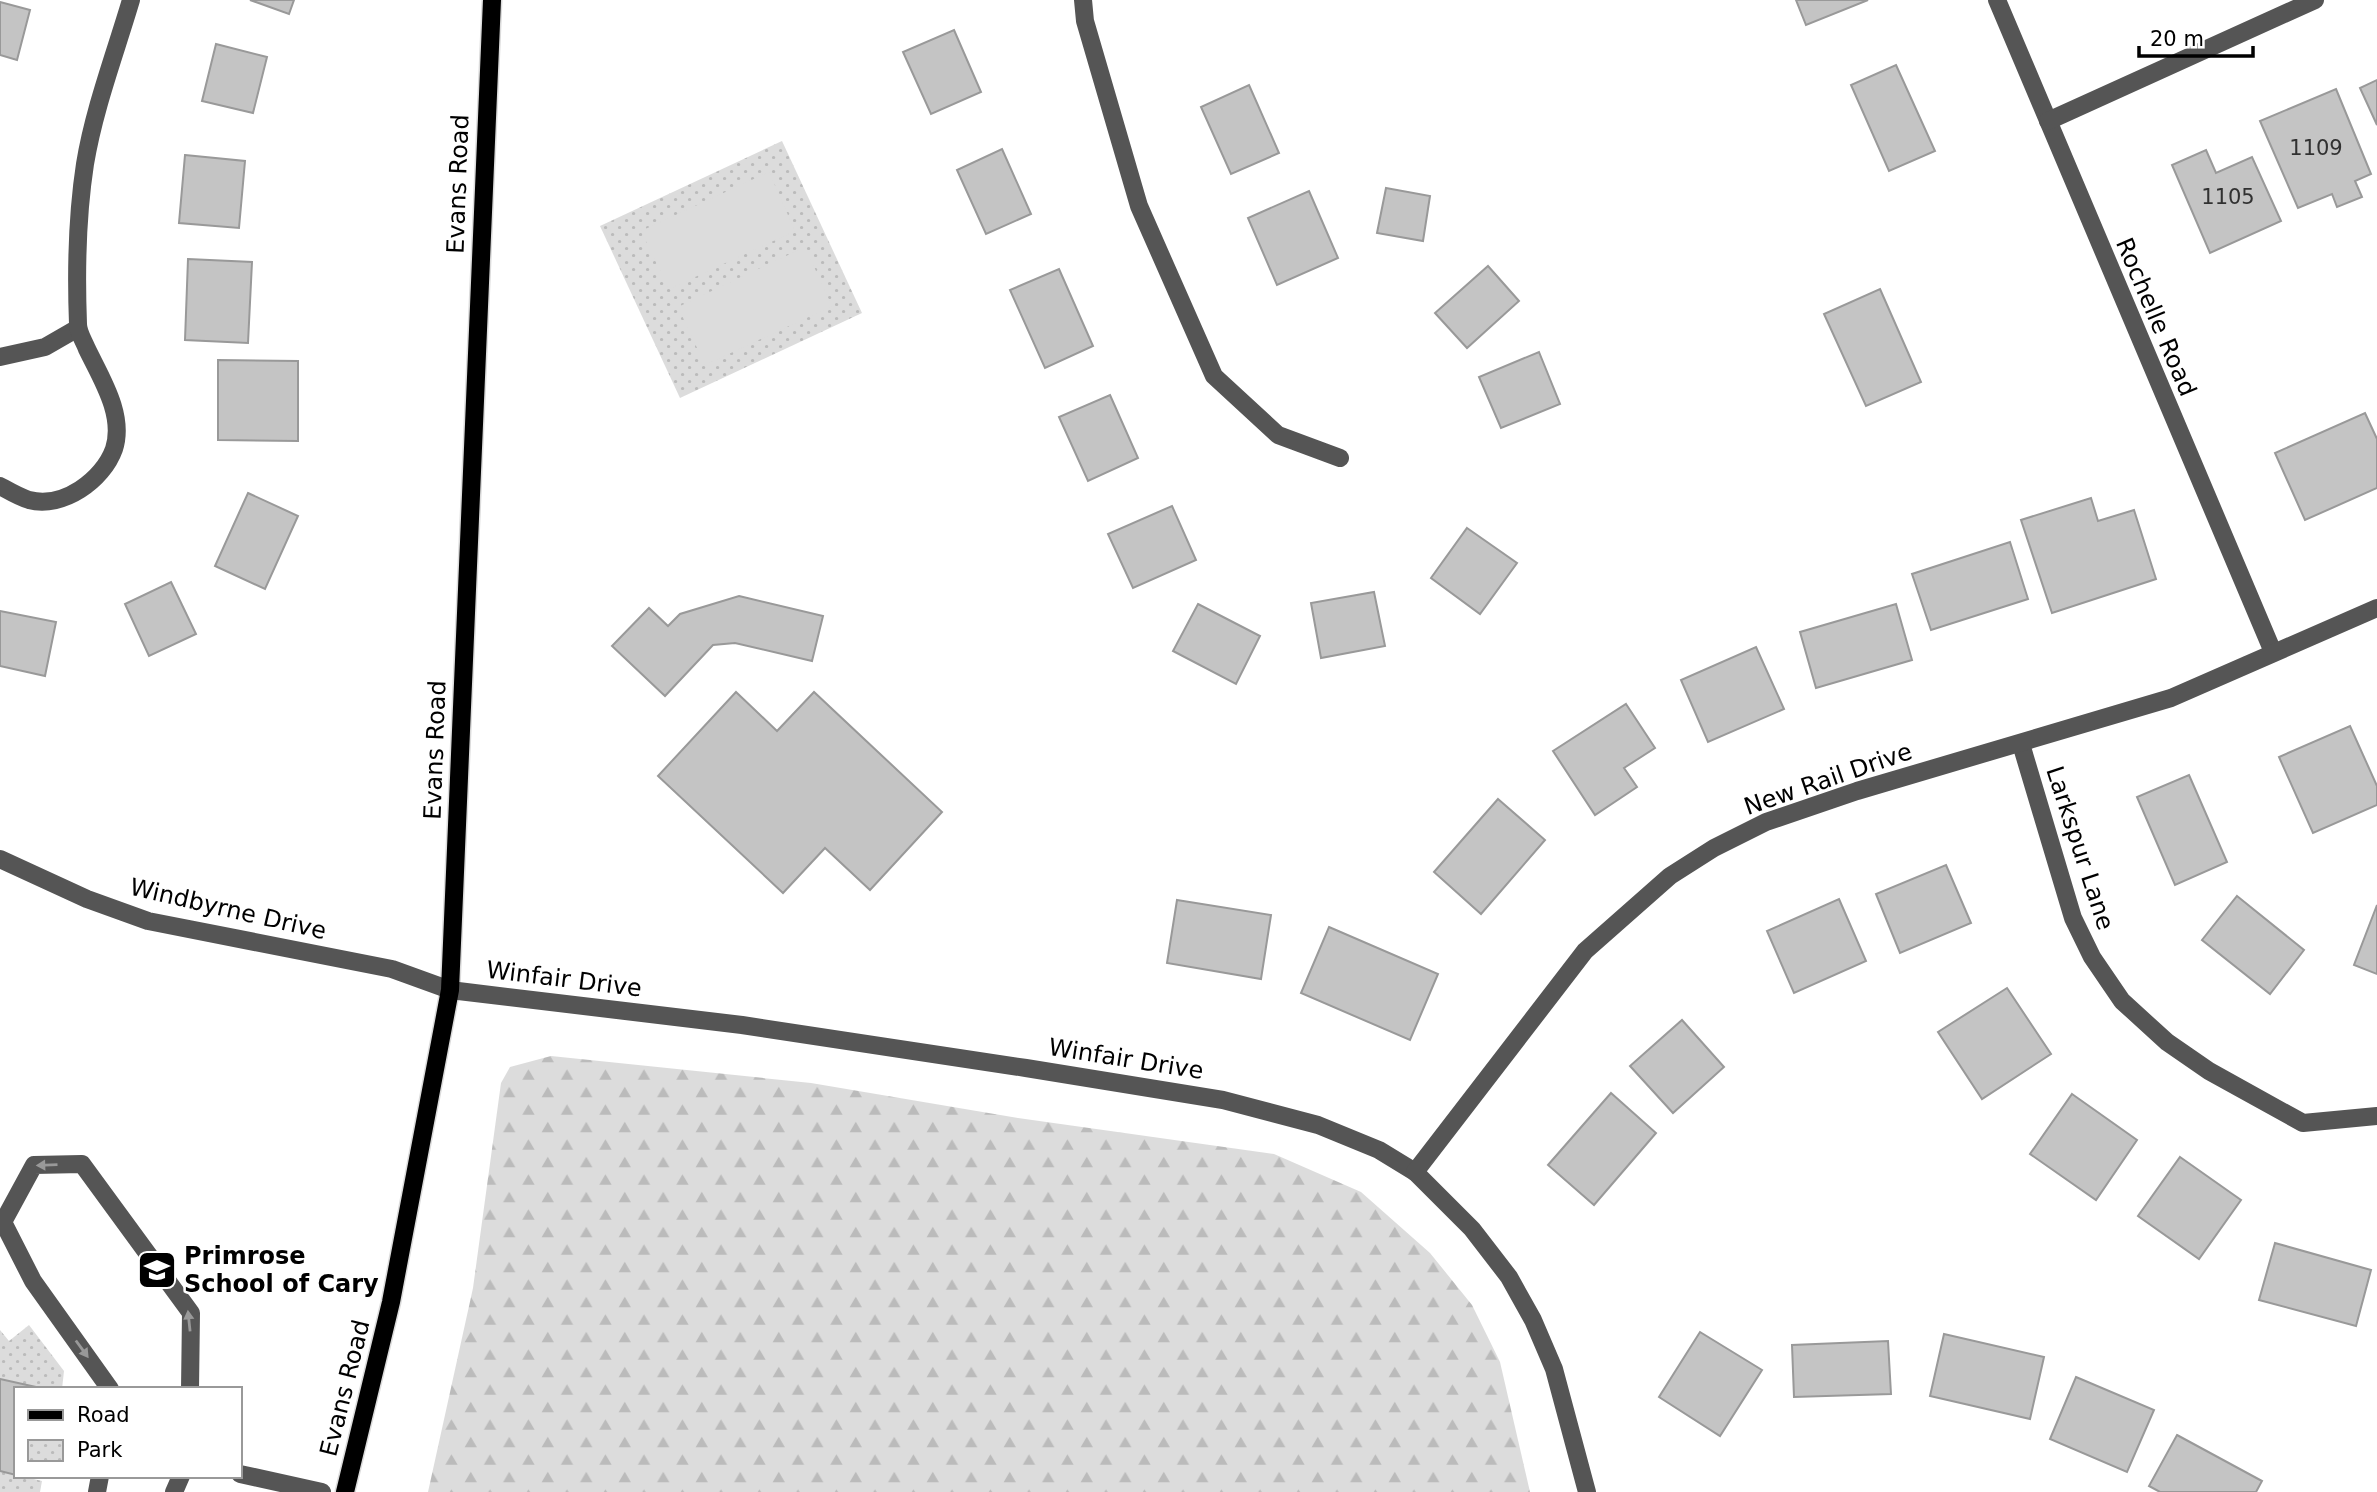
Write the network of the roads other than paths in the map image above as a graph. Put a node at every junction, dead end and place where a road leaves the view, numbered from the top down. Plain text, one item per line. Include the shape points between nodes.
1 (131, 0) edge
2 (492, 0) edge
3 (1083, 0) edge
4 (1997, 0) edge
5 (2315, 0) edge
6 (2048, 121) junction
7 (78, 328) junction
8 (0, 357) edge
9 (1340, 458) dead end
10 (0, 486) edge
11 (2377, 608) edge
12 (2273, 652) junction
13 (2021, 744) junction
14 (0, 859) edge
15 (450, 990) junction
16 (2377, 1116) edge
17 (1415, 1172) junction
18 (109, 1387) edge
19 (190, 1387) edge
20 (242, 1474) edge
21 (322, 1492) edge
22 (345, 1492) edge
23 (1587, 1492) edge

1 - 7 street via 85,164
2 - 15 main road, Evans Road
3 - 9 street via 1085,21 1139,206 1214,376 1278,435
4 - 6 street, Rochelle Road
5 - 6 street
6 - 12 street, Rochelle Road
7 - 8 street via 45,347
7 - 10 street via 110,397 117,426 114,449 102,472 85,487 59,498 31,500
11 - 12 street, New Rail Drive
12 - 13 street, New Rail Drive via 2171,698
13 - 16 street, Larkspur Lane via 2073,918 2122,1001 2167,1042 2209,1071 2303,1123
13 - 17 street, New Rail Drive via 1766,822 1670,876 1585,951
14 - 15 street, Windbyrne Drive via 148,921 392,969
15 - 17 street, Winfair Drive via 742,1025 1223,1100 1318,1125 1378,1150
15 - 22 main road, Evans Road via 391,1302
17 - 23 street, Winfair Drive via 1472,1229 1509,1277 1533,1320 1554,1369
19 -> 18 street via 191,1313 82,1164 34,1165 3,1222 33,1281
20 - 21 street

